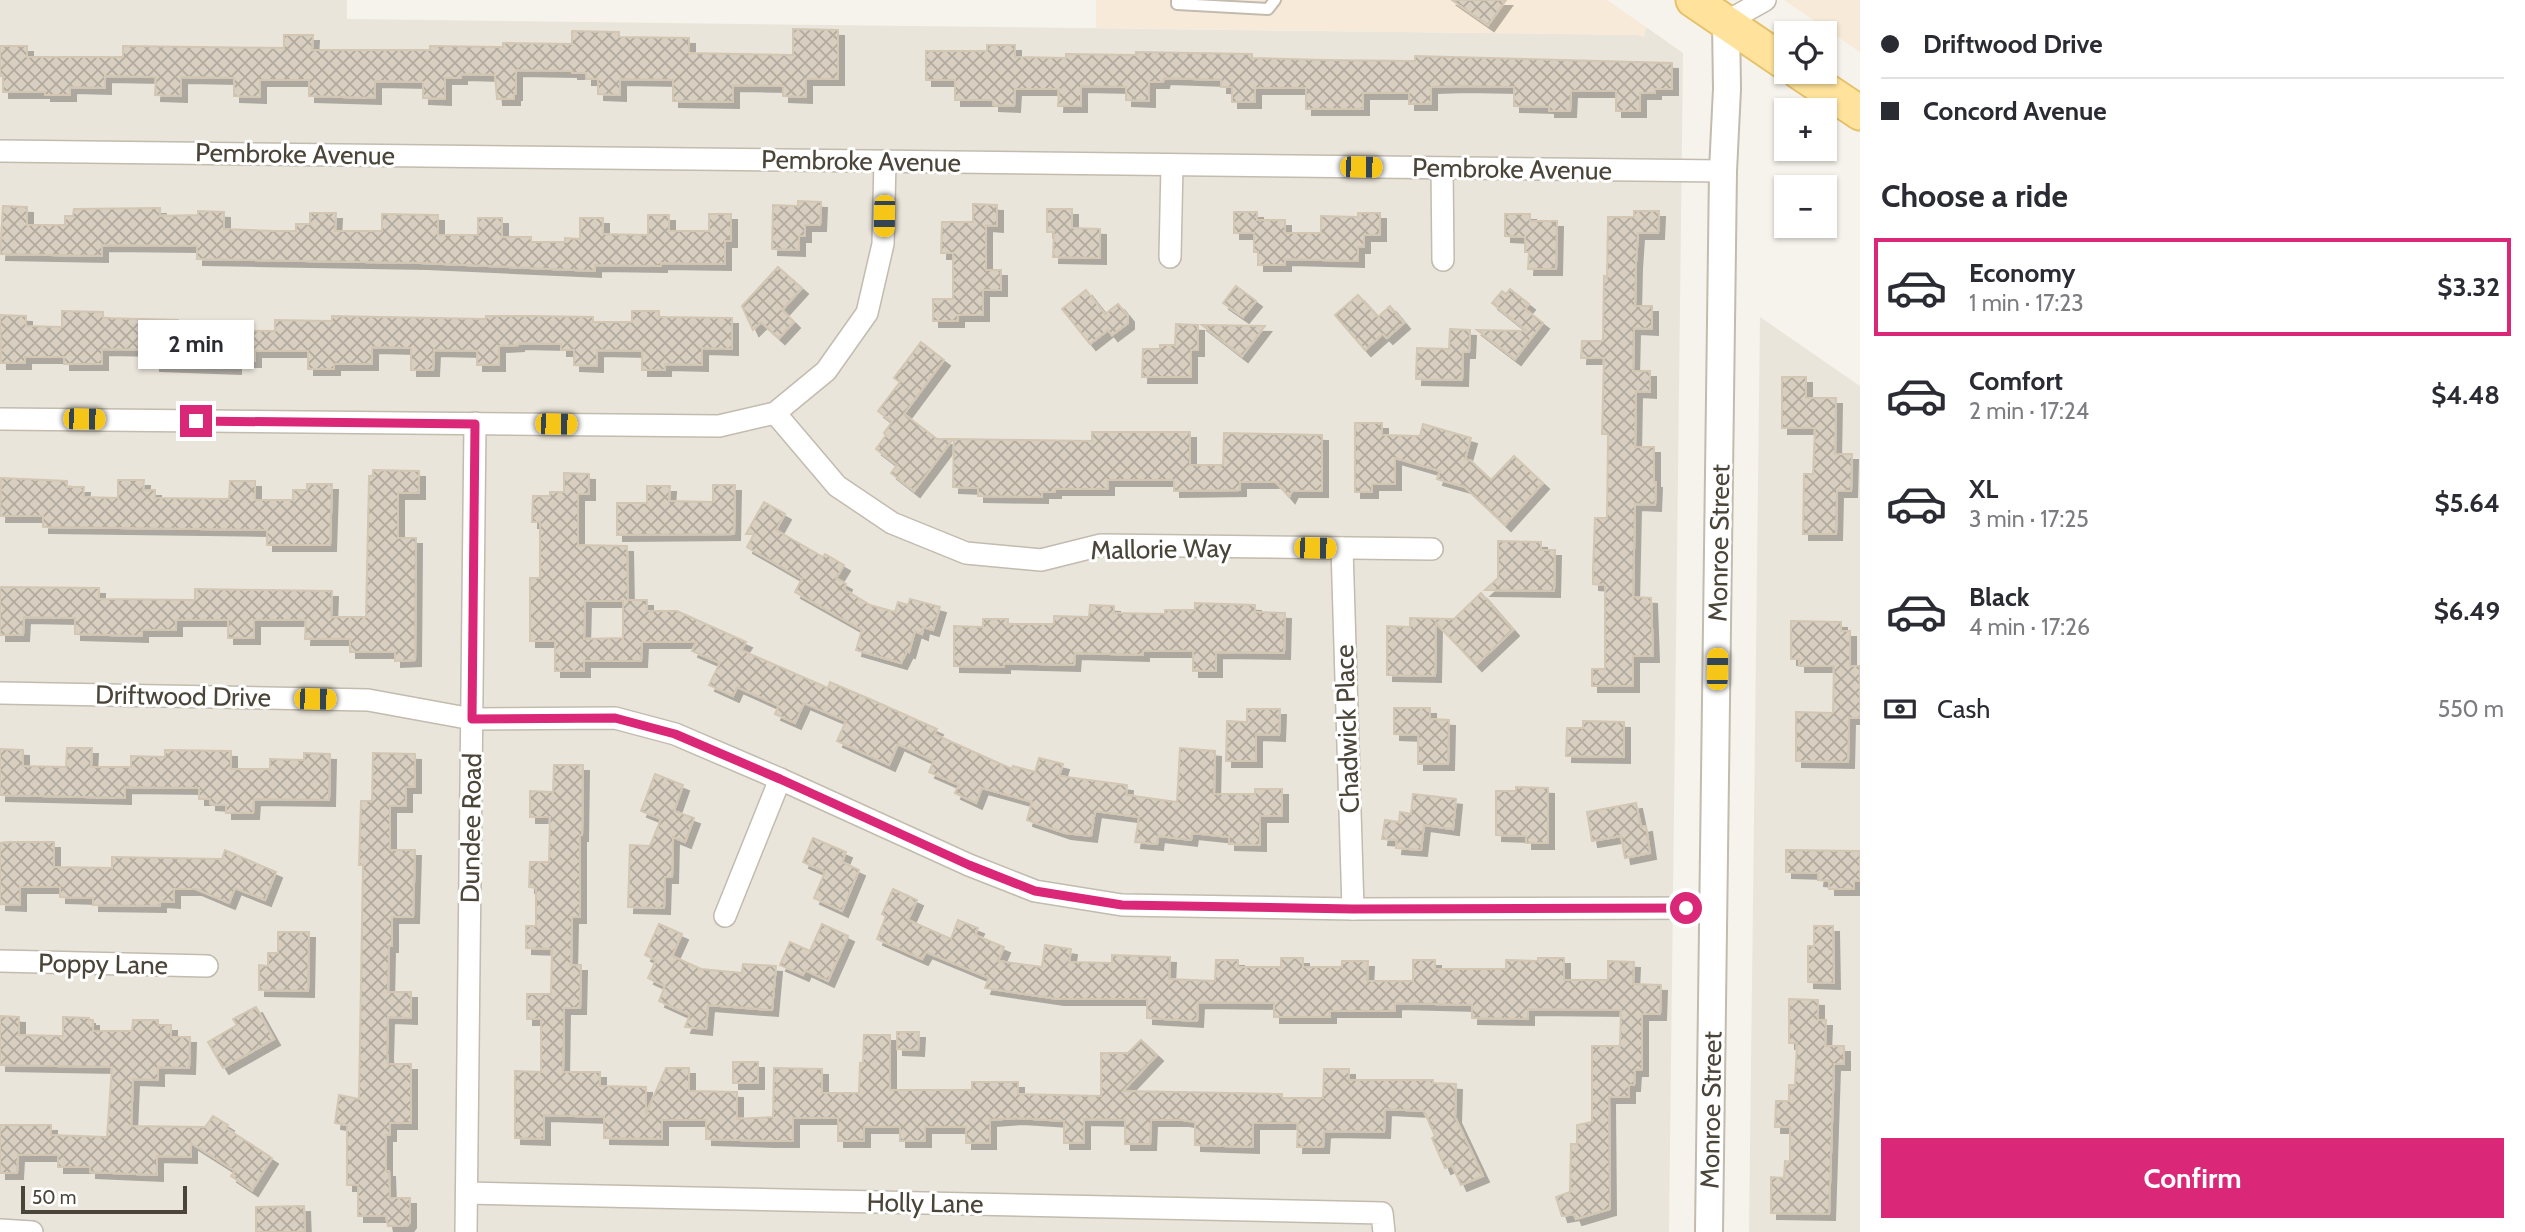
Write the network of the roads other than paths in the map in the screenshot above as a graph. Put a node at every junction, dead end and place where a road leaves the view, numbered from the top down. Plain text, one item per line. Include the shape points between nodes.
1 (1177, 0) edge
2 (1275, 0) edge
3 (1693, 0) edge
4 (1765, 0) edge
5 (1728, 11) edge
6 (1774, 52) edge
7 (1817, 84) edge
8 (1860, 113) edge
9 (0, 151) edge
10 (885, 161) junction
11 (1172, 164) junction
12 (1442, 168) junction
13 (1723, 171) junction
14 (1170, 257) dead end
15 (1443, 260) dead end
16 (775, 413) junction
17 (0, 419) edge
18 (475, 424) junction
19 (1342, 548) junction
20 (1432, 549) dead end
21 (0, 693) edge
22 (472, 719) junction
23 (780, 779) junction
24 (1714, 908) junction
25 (1353, 909) junction
26 (725, 916) dead end
27 (0, 961) edge
28 (206, 966) dead end
29 (467, 1194) junction
30 (1383, 1222) edge
31 (0, 1230) edge
32 (32, 1232) edge
33 (466, 1232) edge
34 (1709, 1232) edge

1 - 2 lane via 1177,4 1268,9
3 - 5 main road
4 - 5 street
5 - 6 main road
5 - 13 street, Monroe Street
7 - 8 main road
9 - 10 street, Pembroke Avenue
10 - 11 street, Pembroke Avenue
10 - 16 street via 883,244 867,313 826,371
11 - 12 street, Pembroke Avenue
11 - 14 street
12 - 13 street, Pembroke Avenue
12 - 15 street
13 - 24 street, Monroe Street
16 - 18 street via 719,426
16 - 19 street, Mallorie Way via 836,486 892,523 966,553 1041,560 1101,545
17 - 18 street
18 - 22 street, Dundee Road
19 - 20 street, Mallorie Way
19 - 25 street, Chadwick Place
21 - 22 street, Driftwood Drive via 368,700
22 - 23 street, Driftwood Drive via 615,718 675,734
22 - 29 street, Dundee Road
23 - 25 street, Driftwood Drive via 1035,891 1122,905
23 - 26 street
24 - 25 street, Driftwood Drive
24 - 34 street, Monroe Street
27 - 28 street, Poppy Lane
29 - 30 street, Holly Lane
29 - 33 street, Dundee Road
31 - 32 street

